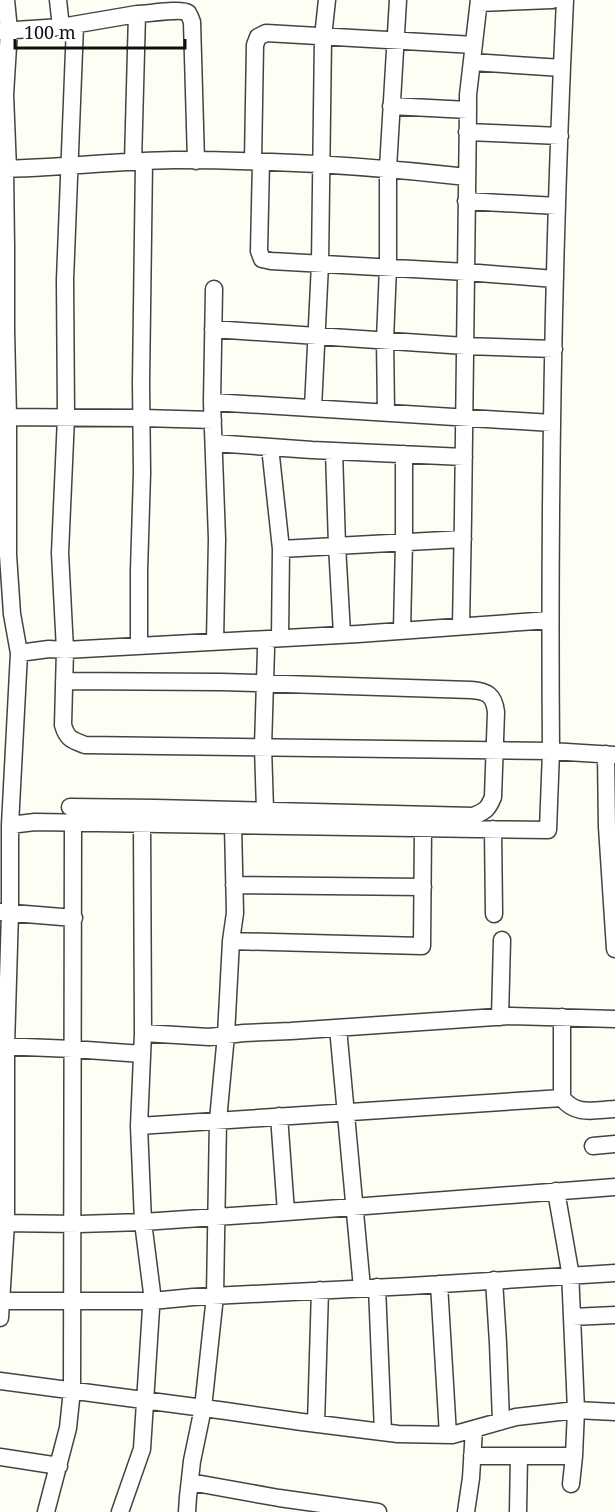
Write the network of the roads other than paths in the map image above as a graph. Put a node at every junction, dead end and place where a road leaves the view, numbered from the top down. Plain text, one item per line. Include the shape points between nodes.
1 (6, 0) edge
2 (58, 0) edge
3 (327, 0) edge
4 (398, 0) edge
5 (552, 0) edge
6 (565, 0) edge
7 (479, 2) edge
8 (178, 6) edge
9 (130, 10) edge
10 (68, 26) junction
11 (4, 30) edge
12 (323, 37) junction
13 (395, 41) junction
14 (474, 45) junction
15 (472, 62) junction
16 (562, 68) junction
17 (391, 106) junction
18 (468, 110) junction
19 (467, 132) junction
20 (560, 136) junction
21 (196, 161) junction
22 (257, 161) junction
23 (138, 162) junction
24 (322, 165) junction
25 (70, 166) junction
26 (388, 168) junction
27 (4, 169) edge
28 (467, 177) junction
29 (466, 201) junction
30 (557, 206) junction
31 (320, 264) junction
32 (388, 267) junction
33 (466, 272) junction
34 (555, 279) junction
35 (214, 289) dead end
36 (213, 329) junction
37 (317, 335) junction
38 (386, 340) junction
39 (465, 346) junction
40 (554, 349) junction
41 (212, 402) junction
42 (313, 408) junction
43 (386, 412) junction
44 (4, 417) edge
45 (66, 417) junction
46 (465, 417) junction
47 (142, 418) junction
48 (213, 420) junction
49 (552, 423) junction
50 (214, 443) junction
51 (270, 447) junction
52 (334, 451) junction
53 (404, 454) junction
54 (464, 457) junction
55 (463, 539) junction
56 (404, 542) junction
57 (337, 545) junction
58 (280, 549) junction
59 (6, 615) edge
60 (550, 620) junction
61 (461, 626) junction
62 (402, 630) junction
63 (342, 634) junction
64 (280, 638) junction
65 (215, 641) junction
66 (139, 645) junction
67 (266, 649) dead end
68 (65, 650) junction
69 (19, 652) junction
70 (64, 681) junction
71 (265, 684) junction
72 (263, 747) junction
73 (494, 750) junction
74 (7, 751) edge
75 (551, 751) junction
76 (611, 754) edge
77 (265, 810) junction
78 (72, 815) junction
79 (142, 824) junction
80 (10, 825) junction
81 (233, 825) junction
82 (423, 828) junction
83 (493, 829) junction
84 (611, 835) edge
85 (234, 885) junction
86 (423, 887) junction
87 (5, 912) edge
88 (494, 914) dead end
89 (74, 918) junction
90 (614, 931) edge
91 (502, 940) dead end
92 (231, 941) junction
93 (615, 949) edge
94 (500, 1017) junction
95 (562, 1017) junction
96 (615, 1019) edge
97 (338, 1028) junction
98 (143, 1033) junction
99 (226, 1035) junction
100 (3, 1046) edge
101 (73, 1049) junction
102 (142, 1054) junction
103 (562, 1098) junction
104 (615, 1109) edge
105 (346, 1112) junction
106 (279, 1116) junction
107 (218, 1120) junction
108 (139, 1126) junction
109 (615, 1144) edge
110 (592, 1146) dead end
111 (615, 1187) edge
112 (556, 1191) junction
113 (354, 1207) junction
114 (286, 1212) junction
115 (215, 1217) junction
116 (143, 1222) junction
117 (3, 1223) edge
118 (72, 1224) junction
119 (615, 1272) edge
120 (570, 1275) junction
121 (494, 1280) junction
122 (439, 1284) junction
123 (369, 1288) junction
124 (320, 1290) junction
125 (215, 1296) junction
126 (152, 1300) junction
127 (2, 1301) junction
128 (72, 1301) junction
129 (615, 1315) edge
130 (573, 1317) junction
131 (0, 1318) edge
132 (0, 1381) edge
133 (72, 1390) junction
134 (146, 1400) junction
135 (203, 1408) junction
136 (576, 1410) junction
137 (615, 1412) edge
138 (501, 1421) junction
139 (316, 1424) junction
140 (474, 1429) junction
141 (383, 1432) junction
142 (448, 1435) junction
143 (472, 1456) junction
144 (519, 1456) junction
145 (574, 1456) junction
146 (0, 1457) edge
147 (59, 1466) junction
148 (190, 1482) junction
149 (571, 1484) dead end
150 (46, 1512) edge
151 (120, 1512) edge
152 (187, 1512) edge
153 (378, 1512) edge
154 (466, 1512) edge
155 (518, 1512) edge

1 - 11 street
2 - 10 street
3 - 12 street
4 - 13 street
5 - 7 street
6 - 16 street
7 - 14 street
8 - 9 street
8 - 21 street via 190,15 192,22
9 - 10 street
9 - 23 street
10 - 11 street
10 - 25 street
11 - 27 street
12 - 13 street
12 - 22 street via 266,33 258,37
12 - 24 street
13 - 14 street
13 - 17 street
14 - 15 street
15 - 16 street
15 - 18 street
16 - 20 street
17 - 18 street
17 - 26 street
18 - 19 street
19 - 20 street
19 - 28 street
20 - 30 street
21 - 22 street
21 - 23 street
22 - 24 street
22 - 31 street via 262,259
23 - 25 street
23 - 47 street
24 - 26 street
24 - 31 street
25 - 27 street
25 - 45 street via 65,280
26 - 28 street
26 - 32 street
27 - 44 street
28 - 29 street
29 - 30 street
29 - 33 street
30 - 34 street
31 - 32 street
31 - 37 street
32 - 33 street
32 - 38 street
33 - 34 street
33 - 39 street
34 - 40 street
35 - 36 street
36 - 37 street
36 - 41 street
37 - 38 street
37 - 42 street
38 - 39 street
38 - 43 street
39 - 40 street
39 - 46 street
40 - 49 street
41 - 42 street
41 - 48 street
42 - 43 street
43 - 46 street
44 - 45 street
44 - 59 street
45 - 47 street
45 - 68 street via 60,553
46 - 49 street
46 - 54 street
47 - 48 street
47 - 66 street
48 - 50 street
49 - 60 street
50 - 51 street
50 - 65 street
51 - 52 street
51 - 58 street
52 - 53 street
52 - 57 street
53 - 54 street
53 - 56 street
54 - 55 street
55 - 56 street
55 - 61 street
56 - 57 street
56 - 62 street
57 - 58 street
57 - 63 street
58 - 64 street
59 - 69 street
60 - 61 street
60 - 75 street
61 - 62 street
62 - 63 street
63 - 64 street
64 - 65 street
65 - 66 street
66 - 68 street
67 - 71 street
68 - 69 street
68 - 70 street
69 - 74 street
70 - 71 street
70 - 72 street via 66,735 86,745
71 - 72 street
71 - 73 street via 488,693 495,704
72 - 73 street
72 - 77 street
73 - 75 street
73 - 77 street via 493,797 484,812 473,816
74 - 80 street
75 - 76 street
75 - 83 street via 548,830
76 - 84 street
77 - 78 street
78 - 79 street
78 - 80 street
78 - 89 street
79 - 81 street
79 - 98 street
80 - 87 street
81 - 82 street
81 - 85 street
82 - 83 street
82 - 86 street
83 - 88 street
84 - 90 street
85 - 86 street
85 - 92 street
86 - 92 street via 422,946
87 - 89 street
87 - 100 street
89 - 101 street
90 - 93 street
91 - 94 street
92 - 99 street
94 - 95 street
94 - 97 street
95 - 96 street
95 - 103 street
97 - 99 street
97 - 105 street
98 - 99 street
98 - 102 street
99 - 107 street
100 - 101 street
100 - 117 street
101 - 102 street
101 - 118 street
102 - 108 street
103 - 104 street via 573,1109
103 - 105 street
105 - 106 street
105 - 113 street
106 - 107 street
106 - 114 street
107 - 108 street
107 - 115 street
108 - 116 street
109 - 110 street
111 - 112 street
112 - 113 street
112 - 120 street
113 - 114 street
113 - 123 street
114 - 115 street
115 - 116 street
115 - 125 street
116 - 118 street
116 - 126 street
117 - 118 street
117 - 127 street
118 - 128 street
119 - 120 street
120 - 121 street
120 - 130 street
121 - 122 street
121 - 138 street
122 - 123 street
122 - 142 street
123 - 124 street
123 - 141 street
124 - 125 street
124 - 139 street
125 - 126 street
125 - 135 street
126 - 128 street
126 - 134 street
127 - 128 street
127 - 131 street
128 - 133 street
129 - 130 street
130 - 136 street
132 - 133 street
133 - 134 street
133 - 147 street
134 - 135 street
134 - 151 street via 142,1449
135 - 139 street
135 - 148 street
136 - 137 street
136 - 138 street
136 - 145 street
138 - 140 street
139 - 141 street
140 - 142 street
140 - 143 street
141 - 142 street
143 - 144 street
143 - 154 street
144 - 145 street
144 - 155 street
145 - 149 street
146 - 147 street
147 - 150 street
148 - 152 street
148 - 153 street

